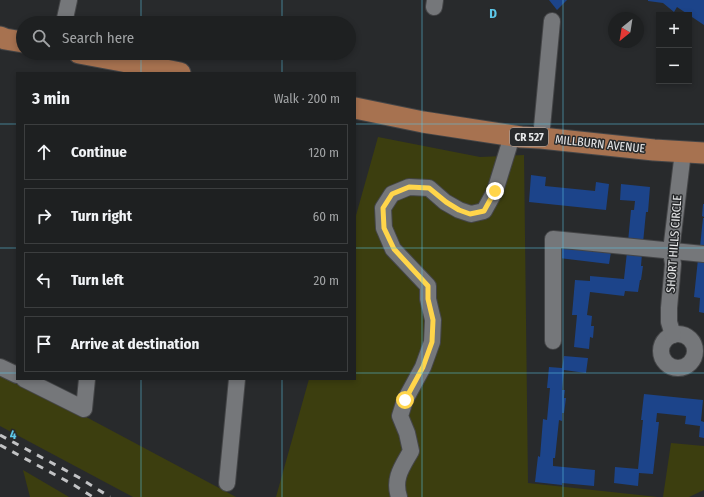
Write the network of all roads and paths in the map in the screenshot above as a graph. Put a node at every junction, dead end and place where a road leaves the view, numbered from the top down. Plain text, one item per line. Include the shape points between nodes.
1 (69, 0) edge
2 (66, 16) edge
3 (552, 20) dead end
4 (100, 60) edge
5 (122, 67) edge
6 (170, 72) edge
7 (356, 108) edge
8 (512, 136) junction
9 (541, 138) junction
10 (683, 152) junction
11 (704, 153) edge
12 (671, 251) junction
13 (704, 254) edge
14 (673, 335) dead end
15 (553, 341) dead end
16 (0, 366) edge
17 (16, 374) edge
18 (26, 380) edge
19 (87, 380) edge
20 (237, 380) edge
21 (227, 483) dead end
22 (398, 497) edge

1 - 2 street
3 - 9 street
4 - 5 main road
5 - 6 main road
7 - 8 main road, MILLBURN AVENUE / CR 527
8 - 9 main road, MILLBURN AVENUE / CR 527
8 - 22 street via 495,191 484,211 470,214 446,202 429,188 409,187 392,194 383,208 384,228 394,249 428,286 433,320 432,342 400,416 407,433 410,451 398,474
9 - 10 main road, MILLBURN AVENUE / CR 527
10 - 11 main road, MILLBURN AVENUE / CR 527
10 - 12 street, SHORT HILLS CIRCLE
12 - 13 street
12 - 14 street, SHORT HILLS CIRCLE via 673,264 669,322
12 - 15 street via 553,239
16 - 17 street
18 - 19 street via 84,409
20 - 21 street

